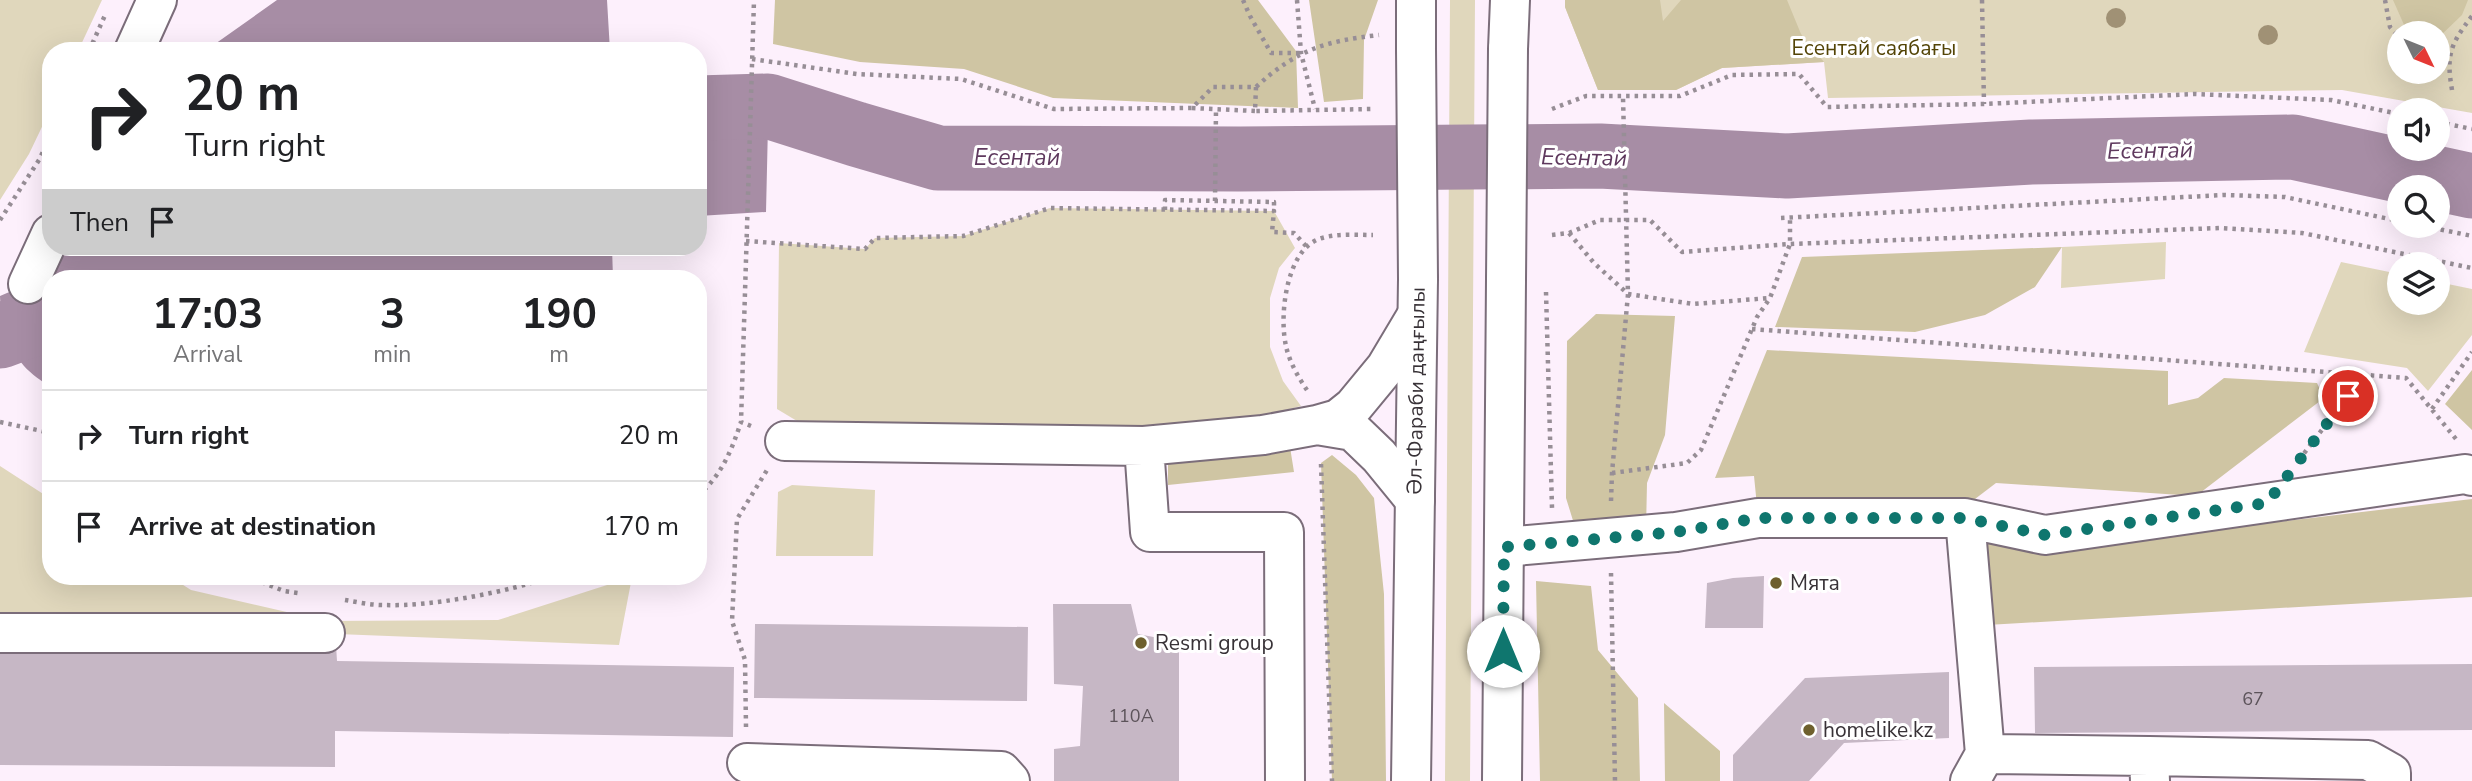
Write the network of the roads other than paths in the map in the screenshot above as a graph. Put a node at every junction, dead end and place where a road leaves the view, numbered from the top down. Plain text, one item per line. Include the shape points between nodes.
1 (157, 0) edge
2 (1416, 0) edge
3 (1510, 0) edge
4 (138, 42) edge
5 (42, 254) edge
6 (28, 284) dead end
7 (1417, 297) junction
8 (1316, 413) junction
9 (785, 442) road end
10 (1144, 446) junction
11 (2468, 462) edge
12 (1415, 500) junction
13 (1965, 518) junction
14 (1504, 547) junction
15 (329, 616) road end
16 (0, 633) edge
17 (747, 763) road end
18 (1978, 768) edge
19 (2149, 768) edge
20 (1010, 781) edge
21 (1285, 781) edge
22 (1411, 781) edge
23 (1502, 781) edge
24 (2391, 781) edge

1 - 4 main road
2 - 7 main road, Әл-Фараби даңғылы, bridge
3 - 14 main road, bridge
5 - 6 main road
7 - 8 main road via 1386,366 1353,407 1338,419
7 - 12 main road, Әл-Фараби даңғылы
8 - 10 main road via 1263,435
8 - 12 main road via 1353,431
9 - 10 main road
10 - 21 main road via 1150,532 1284,532
11 - 13 main road via 2465,474 2045,535
12 - 22 main road, Әл-Фараби даңғылы
13 - 14 main road via 1758,518 1676,532
13 - 18 main road
14 - 23 main road
15 - 16 main road
17 - 20 main road via 1001,771
18 - 19 main road
19 - 24 main road via 2368,760 2391,773

